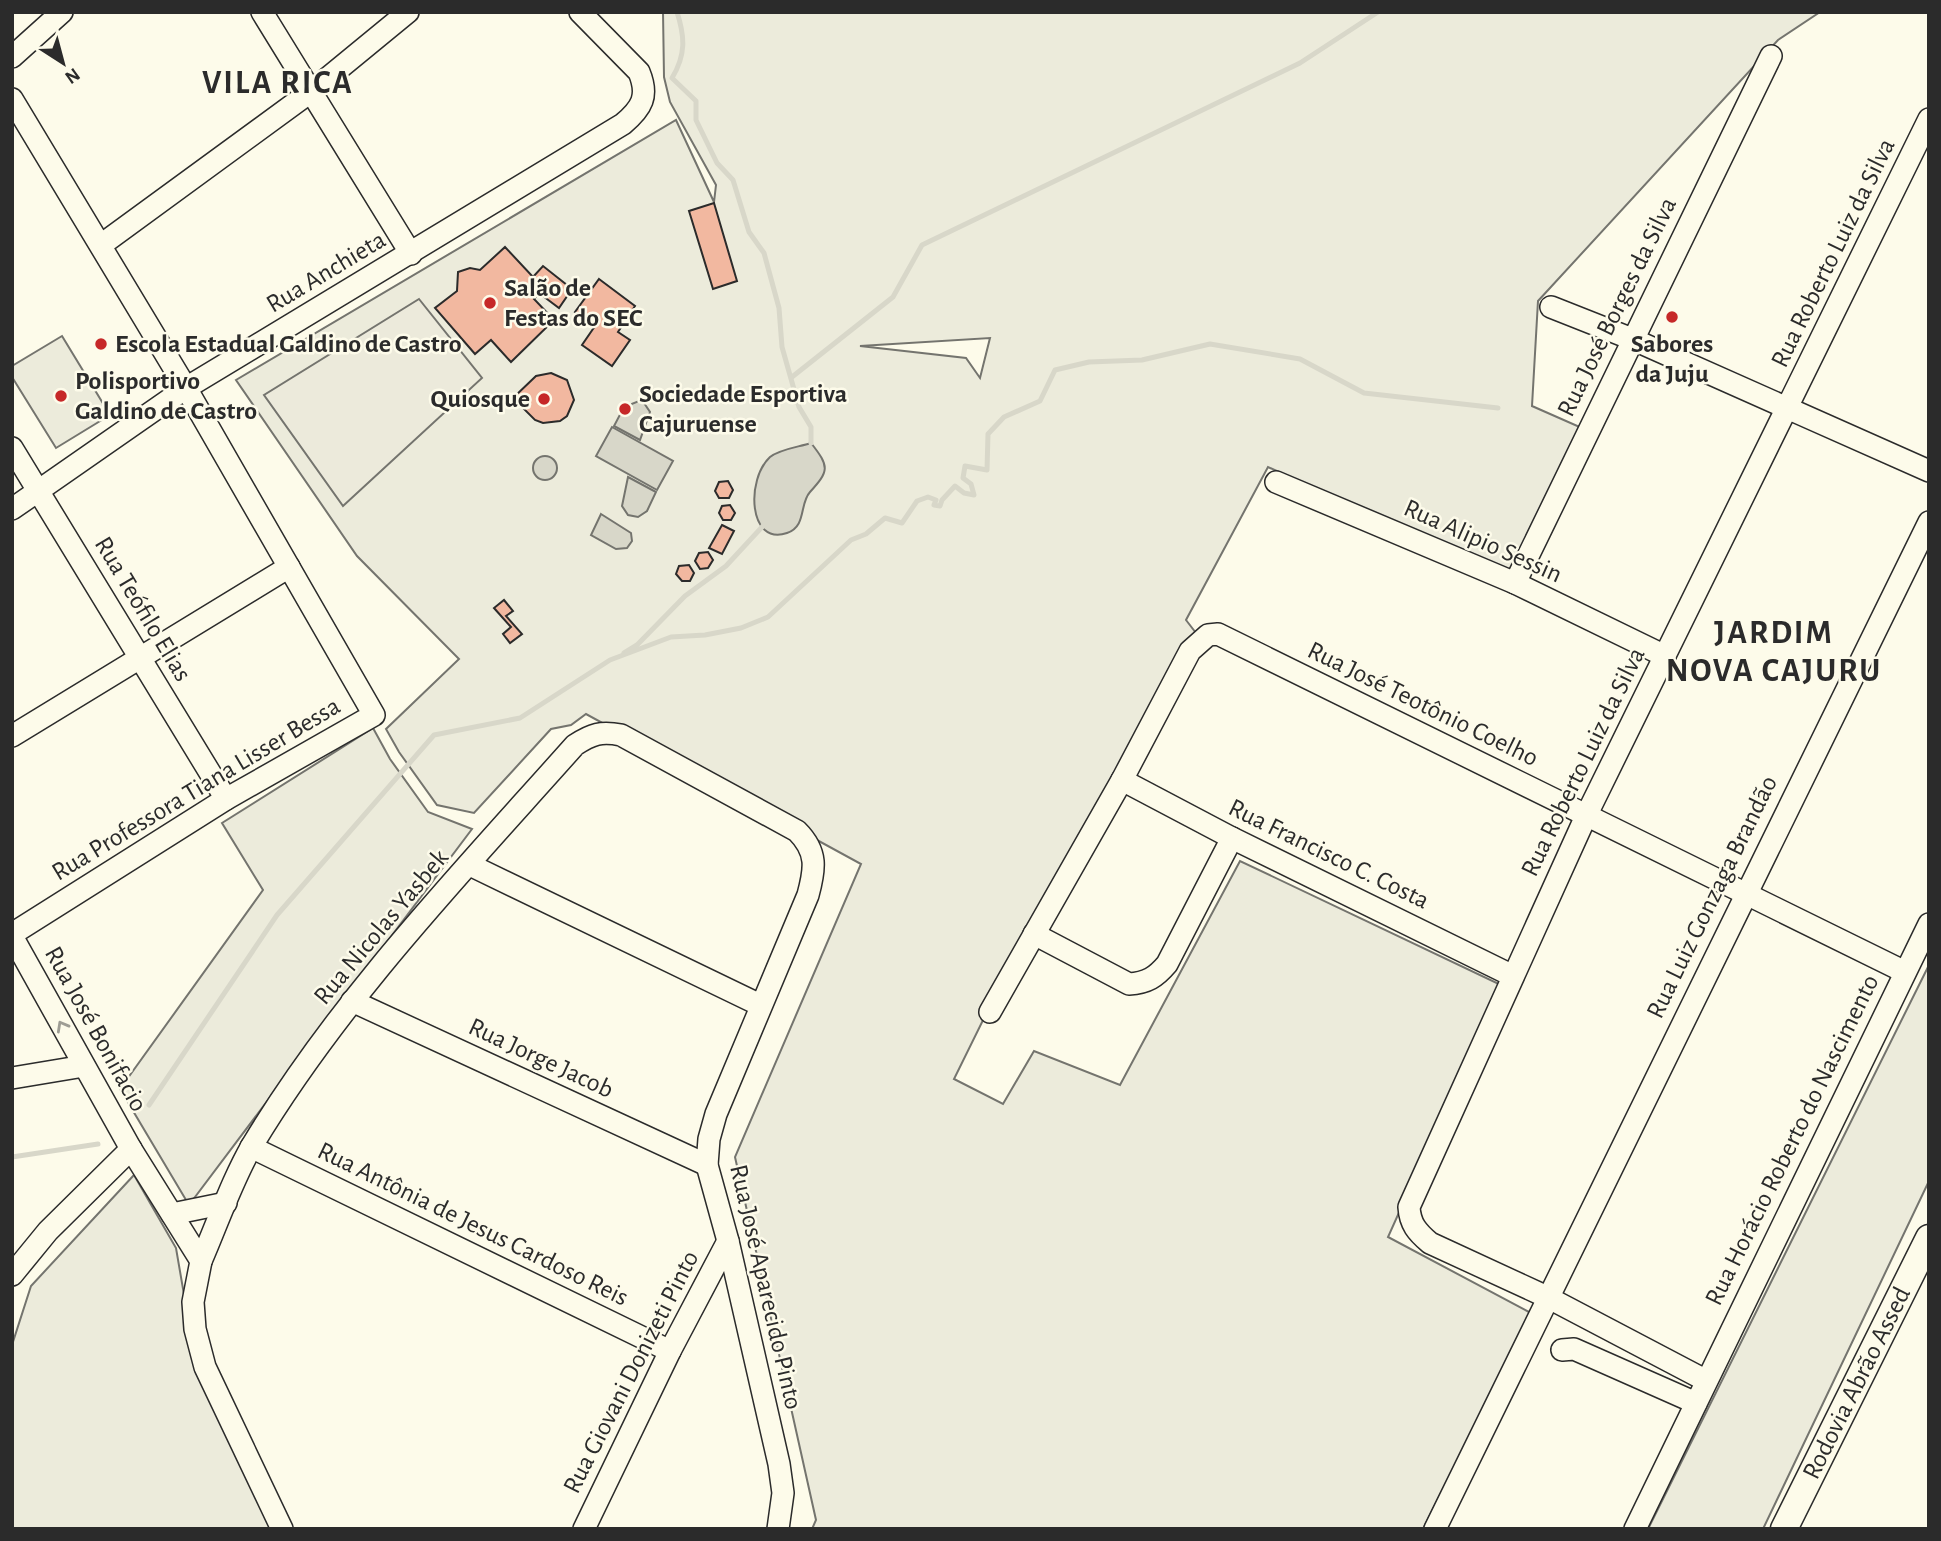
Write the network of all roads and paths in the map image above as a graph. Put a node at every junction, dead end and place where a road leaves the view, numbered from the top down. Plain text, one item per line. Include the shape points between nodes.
1 (62, 12) edge
2 (262, 12) edge
3 (408, 12) edge
4 (580, 12) edge
5 (1771, 56) dead end
6 (12, 57) edge
7 (313, 90) junction
8 (12, 99) edge
9 (1929, 119) edge
10 (101, 245) junction
11 (411, 254) junction
12 (1551, 307) dead end
13 (1632, 339) junction
14 (186, 387) junction
15 (1788, 410) junction
16 (12, 448) edge
17 (1929, 471) edge
18 (1276, 482) dead end
19 (38, 492) junction
20 (12, 509) edge
21 (1929, 522) edge
22 (289, 567) junction
23 (1515, 583) junction
24 (1664, 656) junction
25 (140, 659) junction
26 (621, 735) joint
27 (12, 736) edge
28 (1122, 780) junction
29 (226, 799) junction
30 (1586, 816) junction
31 (1232, 838) junction
32 (470, 865) junction
33 (1745, 893) junction
34 (1929, 923) edge
35 (1034, 934) junction
36 (12, 935) edge
37 (1905, 972) junction
38 (1513, 976) junction
39 (352, 1001) junction
40 (760, 1005) junction
41 (990, 1012) dead end
42 (83, 1066) junction
43 (12, 1078) edge
44 (251, 1147) junction
45 (131, 1149) junction
46 (707, 1165) junction
47 (226, 1203) junction
48 (172, 1214) junction
49 (1929, 1238) edge
50 (728, 1241) junction
51 (201, 1261) junction
52 (12, 1275) edge
53 (1547, 1297) junction
54 (670, 1350) junction
55 (1562, 1350) dead end
56 (1705, 1380) junction
57 (1696, 1403) junction
58 (282, 1529) edge
59 (584, 1529) edge
60 (778, 1529) edge
61 (1435, 1529) edge
62 (1635, 1529) edge
63 (1784, 1529) edge

1 - 6 street
2 - 7 street
3 - 7 street
4 - 11 street, Rua Anchieta via 639,72 644,100 637,112 566,161
5 - 13 street, Rua José Borges da Silva
7 - 10 street
7 - 11 street
8 - 10 street
9 - 15 street, Rua Roberto Luiz da Silva
10 - 14 street
11 - 14 street, Rua Anchieta
12 - 13 street
13 - 15 street
13 - 23 street, Rua José Borges da Silva
14 - 19 street, Rua Anchieta
14 - 22 street
15 - 17 street
15 - 24 street, Rua Roberto Luiz da Silva
16 - 19 street, Rua Teófilo Elias
18 - 23 street, Rua Alipio Sessin
19 - 20 street, Rua Anchieta
19 - 25 street, Rua Teófilo Elias
21 - 33 street, Rua Luiz Gonzaga Brandão
22 - 25 street
22 - 29 street, Rua Professora Tiana Lisser Bessa via 374,715
23 - 24 street, Rua Alipio Sessin
24 - 30 street, Rua Roberto Luiz da Silva
25 - 27 street
25 - 29 street, Rua Teófilo Elias
26 - 32 street, Rua Nicolas Yasbek via 604,731 575,745
26 - 40 street, Rua José Aparecido Pinto via 797,831 813,852 815,867 808,895
28 - 30 street, Rua José Teotônio Coelho via 1190,651 1208,635 1218,634
28 - 31 street, Rua Francisco C. Costa
28 - 35 street
29 - 36 street, Rua Professora Tiana Lisser Bessa
30 - 33 street, Rua José Teotônio Coelho
30 - 38 street, Rua Roberto Luiz da Silva
31 - 35 street via 1167,964 1143,983 1129,984
31 - 38 street, Rua Francisco C. Costa
32 - 39 street, Rua Nicolas Yasbek
32 - 40 street
33 - 37 street, Rua José Teotônio Coelho
33 - 53 street, Rua Luiz Gonzaga Brandão
34 - 37 street, Rua Horácio Roberto do Nascimento
35 - 41 street
42 -> 36 street, Rua José Bonifacio
37 - 56 street, Rua Horácio Roberto do Nascimento
38 - 53 street, Rua Roberto Luiz da Silva via 1409,1207 1409,1219 1430,1243
39 - 44 street, Rua Nicolas Yasbek
39 - 46 street, Rua Jorge Jacob
40 - 46 street, Rua José Aparecido Pinto via 716,1114
42 - 43 street
42 - 45 street, Rua José Bonifacio
44 - 47 street, Rua Nicolas Yasbek
44 - 54 street, Rua Antônia de Jesus Cardoso Reis
45 - 48 street, Rua José Bonifacio
45 - 52 street via 48,1231
46 - 50 street, Rua José Aparecido Pinto
47 - 48 street
47 - 51 street, Rua Nicolas Yasbek
48 - 51 street, Rua José Bonifacio
49 - 63 main road, Rodovia Abrão Assed
50 - 54 street, Rua Giovani Donizeti Pinto
50 - 60 street, Rua José Aparecido Pinto via 779,1464 783,1493
51 - 58 street, Rua Nicolas Yasbek via 193,1302 205,1367
53 - 56 street
53 - 61 street, Rua Luiz Gonzaga Brandão
54 - 59 street, Rua Giovani Donizeti Pinto
55 - 57 street via 1574,1349
56 - 57 street, Rua Horácio Roberto do Nascimento
57 - 62 street, Rua Horácio Roberto do Nascimento

